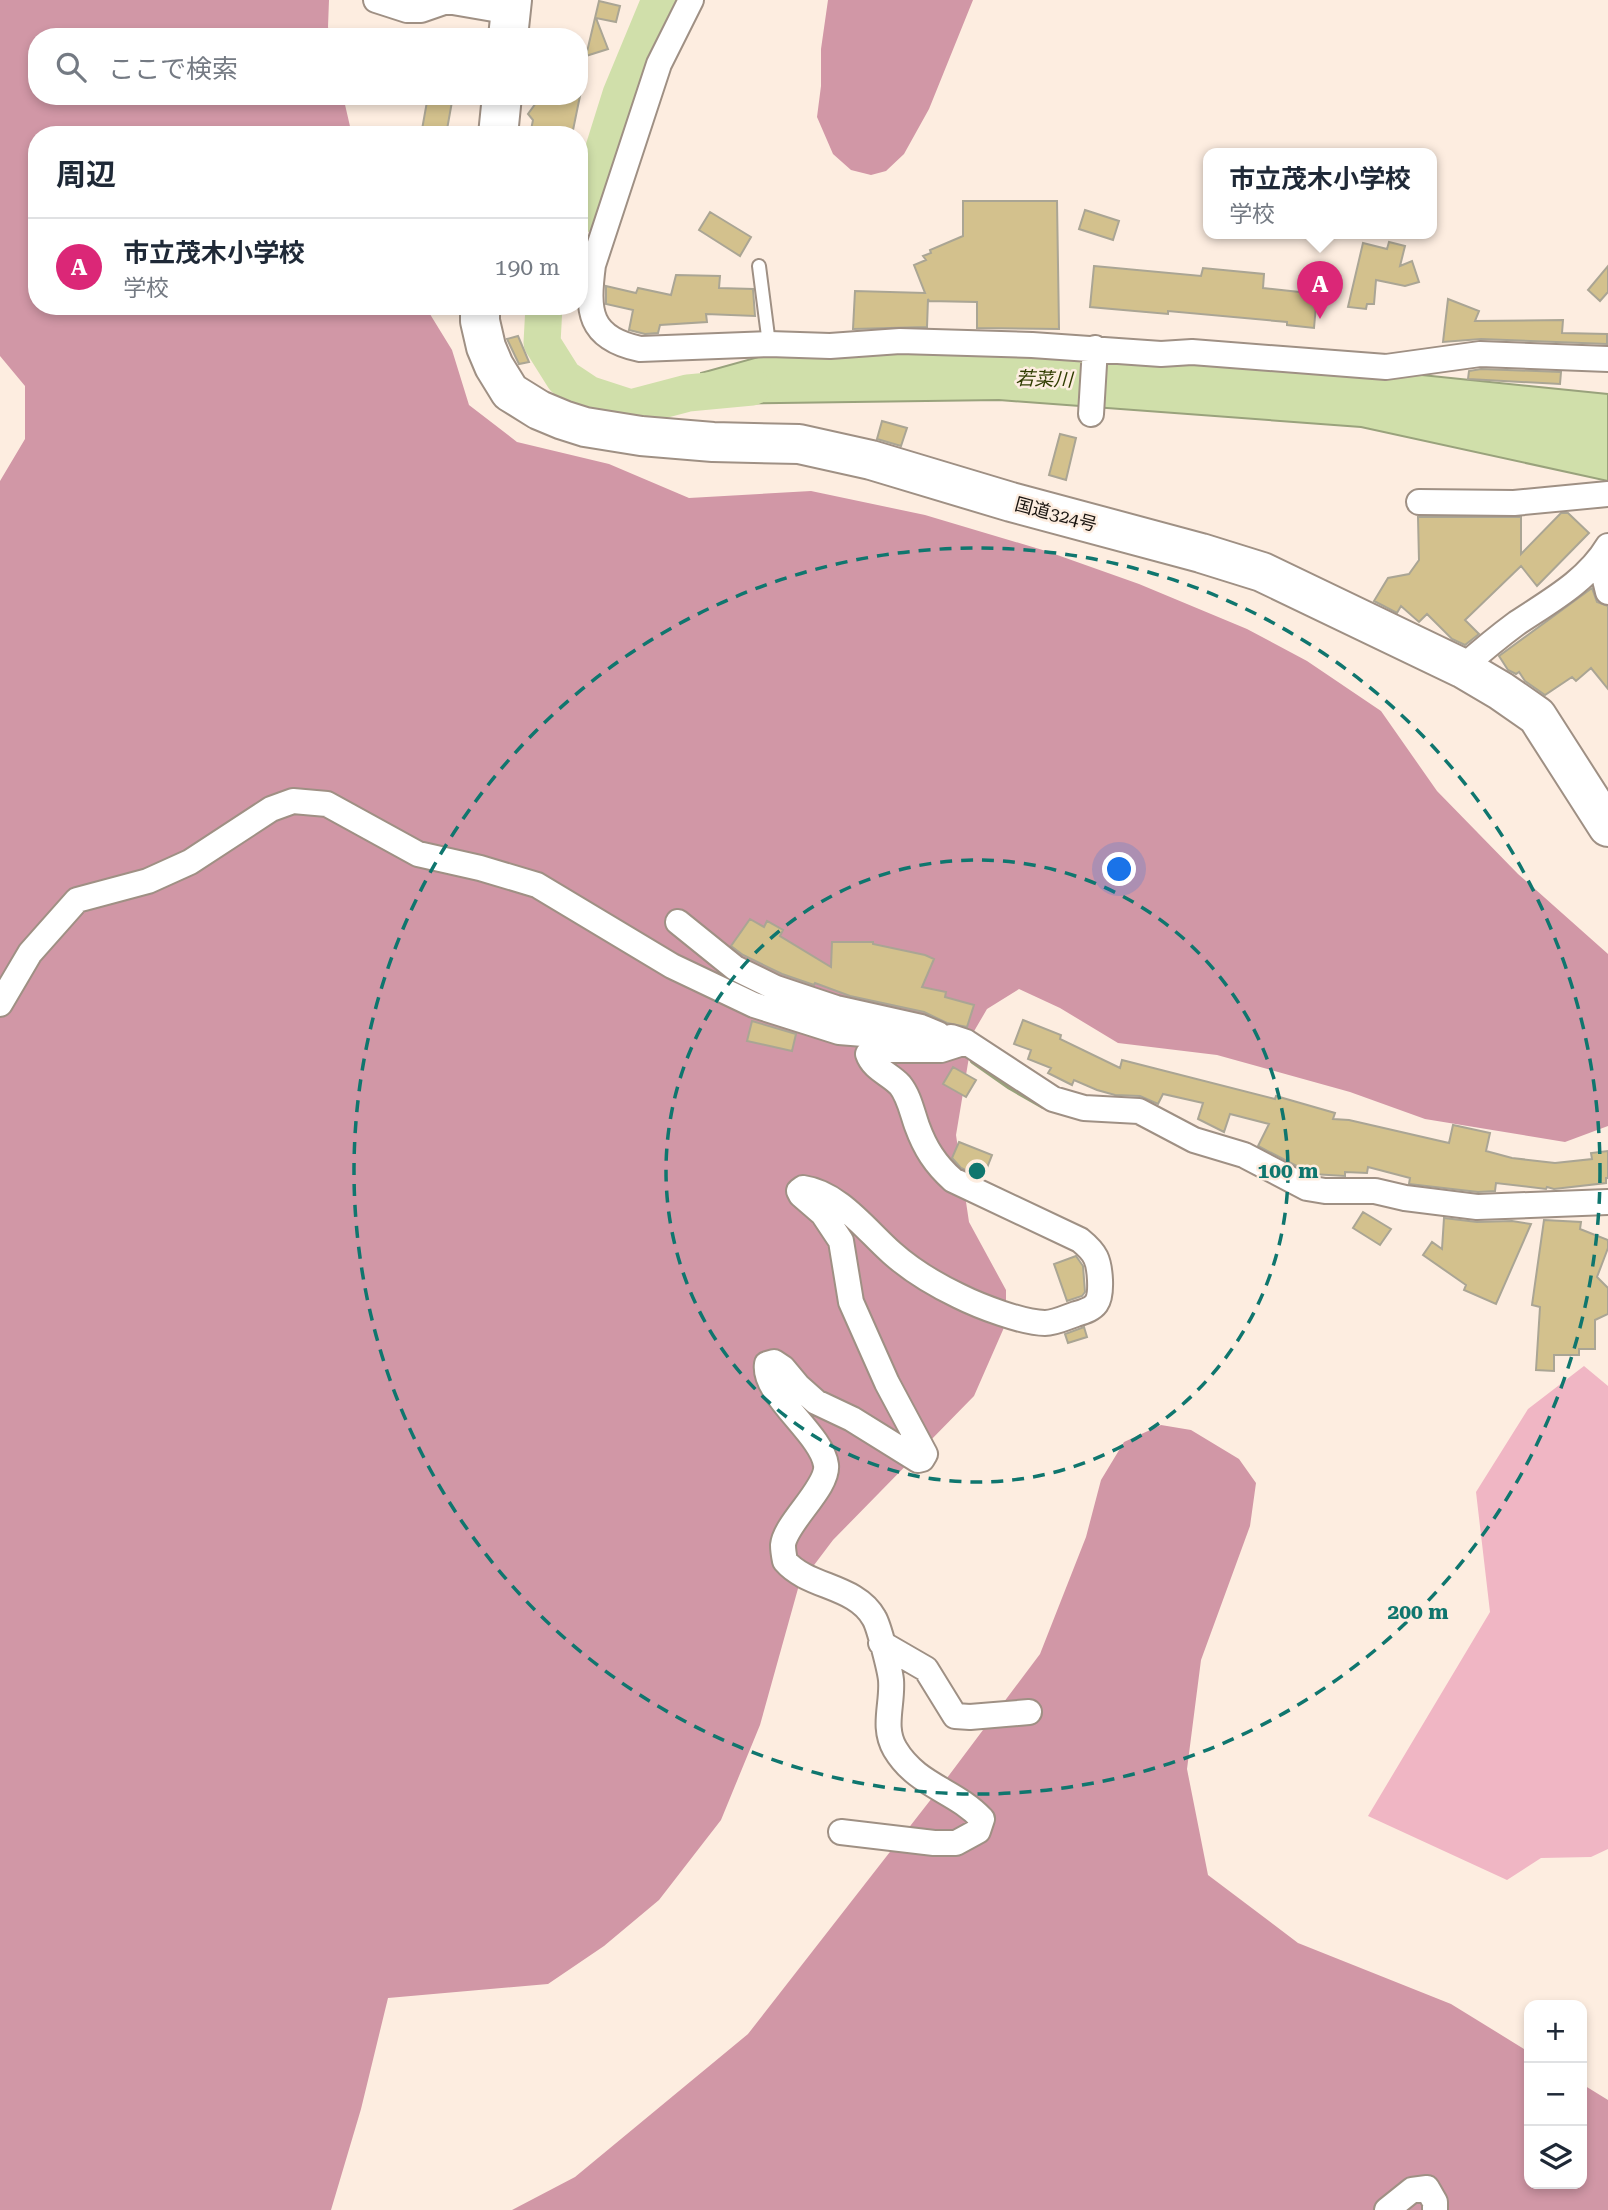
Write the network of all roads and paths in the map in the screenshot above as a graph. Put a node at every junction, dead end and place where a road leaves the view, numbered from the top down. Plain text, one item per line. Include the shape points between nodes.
1 (376, 0) edge
2 (691, 0) edge
3 (510, 16) edge
4 (501, 105) edge
5 (499, 126) edge
6 (759, 266) dead end
7 (480, 315) edge
8 (769, 344) junction
9 (1095, 352) junction
10 (1608, 359) edge
11 (1091, 414) dead end
12 (1608, 494) edge
13 (1419, 502) dead end
14 (1604, 553) edge
15 (1608, 592) edge
16 (1462, 668) junction
17 (1608, 827) edge
18 (678, 922) dead end
19 (0, 1004) edge
20 (937, 1034) junction
21 (967, 1042) junction
22 (1608, 1202) edge
23 (881, 1643) junction
24 (1029, 1712) dead end
25 (841, 1832) dead end
26 (1387, 2210) edge
27 (1435, 2210) edge

1 - 3 street via 407,10 447,1
2 - 8 street via 659,64 604,229 593,265 592,316 620,345 640,349
4 - 5 highway
6 - 8 lane
7 - 16 highway, 国道324号 via 486,347 510,392 563,420 653,437 799,444 871,460 1262,572
8 - 9 street via 900,341
9 - 10 street via 1192,352 1386,367 1480,354
9 - 11 street
12 - 13 street via 1514,503
14 - 15 street
14 - 16 street via 1567,589
16 - 17 highway, 国道324号 via 1537,716
18 - 20 street via 736,968 776,988
19 - 20 street via 30,953 77,900 148,881 190,862 271,809 293,801 327,804 418,854 537,885 672,966 754,1005 839,1032 899,1037
20 - 21 street
21 - 22 street via 1053,1099 1084,1108 1139,1111 1194,1140 1244,1155 1307,1188 1375,1191 1477,1208
21 - 23 street via 941,1050 874,1050 869,1054 900,1085 937,1167 953,1180 1080,1240 1094,1251 1100,1269 1099,1300 1093,1309 1047,1324 981,1306 903,1262 829,1198 814,1190 799,1191 823,1214 841,1241 851,1302 925,1454 918,1460 816,1402 783,1368 775,1362 767,1364 766,1372 778,1394 820,1449 827,1466 822,1482 783,1542 785,1561 819,1583 855,1597 874,1618
23 - 24 street via 926,1669 955,1716
23 - 25 street via 891,1679 887,1730 894,1748 912,1772 970,1805 982,1818 978,1831 956,1843
26 - 27 street via 1412,2190 1427,2188

